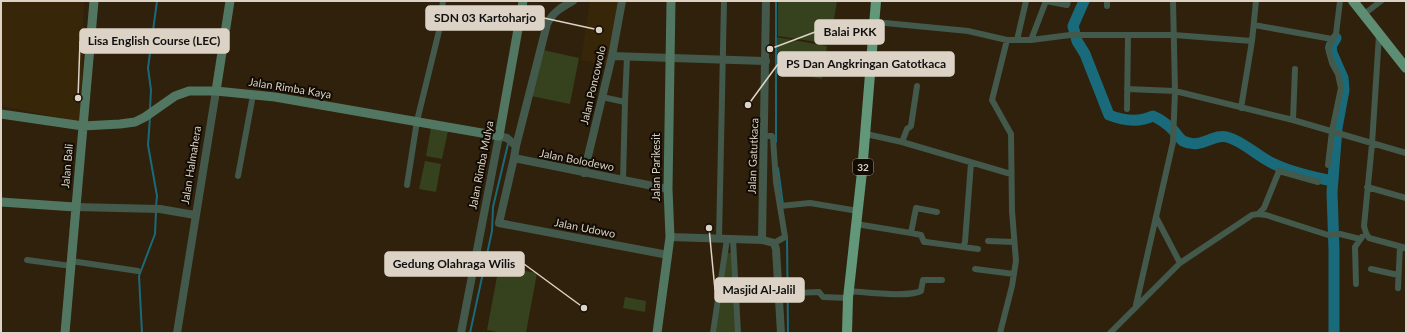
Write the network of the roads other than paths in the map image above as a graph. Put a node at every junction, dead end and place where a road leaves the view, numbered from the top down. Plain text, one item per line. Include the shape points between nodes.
1 (94, 1) edge
2 (230, 1) edge
3 (443, 1) edge
4 (523, 1) edge
5 (573, 1) edge
6 (622, 1) edge
7 (671, 1) edge
8 (724, 1) edge
9 (766, 1) edge
10 (876, 1) edge
11 (1026, 1) edge
12 (1068, 1) edge
13 (1173, 1) edge
14 (1256, 1) edge
15 (1340, 1) edge
16 (1353, 1) edge
17 (1381, 1) edge
18 (1363, 15) junction
19 (874, 22) junction
20 (1254, 25) junction
21 (1128, 35) junction
22 (1174, 35) junction
23 (1379, 35) junction
24 (1332, 39) junction
25 (1007, 40) junction
26 (1017, 40) junction
27 (1031, 40) junction
28 (1252, 41) junction
29 (612, 56) junction
30 (627, 57) junction
31 (670, 58) junction
32 (723, 60) junction
33 (766, 61) junction
34 (1406, 68) edge
35 (1295, 69) dead end
36 (917, 86) dead end
37 (1127, 88) junction
38 (216, 91) junction
39 (1175, 91) junction
40 (253, 95) junction
41 (602, 97) junction
42 (626, 102) junction
43 (1241, 108) junction
44 (1127, 109) dead end
45 (1, 114) edge
46 (417, 120) junction
47 (1293, 120) junction
48 (83, 126) junction
49 (1332, 131) junction
50 (866, 134) junction
51 (499, 136) junction
52 (764, 136) junction
53 (902, 142) junction
54 (1372, 144) junction
55 (516, 146) junction
56 (1406, 153) edge
57 (514, 158) junction
58 (971, 163) junction
59 (1328, 165) dead end
60 (584, 173) junction
61 (1011, 174) junction
62 (238, 176) dead end
63 (623, 181) junction
64 (1318, 182) dead end
65 (407, 185) dead end
66 (1367, 187) junction
67 (668, 189) junction
68 (1406, 198) edge
69 (1, 202) edge
70 (782, 206) junction
71 (75, 207) junction
72 (858, 211) junction
73 (937, 212) dead end
74 (1258, 214) junction
75 (195, 215) junction
76 (1156, 217) junction
77 (856, 224) junction
78 (911, 233) junction
79 (1366, 233) junction
80 (670, 238) junction
81 (726, 239) junction
82 (1360, 239) junction
83 (762, 240) junction
84 (988, 241) dead end
85 (1014, 242) junction
86 (777, 244) junction
87 (963, 247) junction
88 (1403, 248) edge
89 (978, 249) dead end
90 (668, 255) junction
91 (28, 260) dead end
92 (1180, 263) junction
93 (71, 264) junction
94 (975, 269) dead end
95 (1371, 269) dead end
96 (138, 271) dead end
97 (1014, 274) junction
98 (1398, 275) junction
99 (942, 280) dead end
100 (1356, 284) dead end
101 (1398, 288) dead end
102 (779, 291) junction
103 (849, 295) junction
104 (1136, 305) junction
105 (65, 333) edge
106 (177, 333) edge
107 (461, 333) edge
108 (657, 333) edge
109 (713, 333) edge
110 (738, 333) edge
111 (781, 333) edge
112 (847, 333) edge
113 (1000, 333) edge
114 (1110, 333) edge

1 - 48 main road, Jalan Bali
2 - 38 main road, Jalan Halmahera
3 - 46 street via 439,31
4 - 51 main road, Jalan Rimba Mulya
5 - 55 street via 557,10 547,24
6 - 29 street, Jalan Poncowolo
7 - 31 main road, Jalan Parikesit
8 - 32 street
9 - 33 street, Jalan Gatutkaca
10 - 19 highway, 32
11 - 26 street
12 - 27 street via 1067,5 1046,1
13 - 22 street
14 - 20 street
15 - 24 street via 1338,28
16 - 18 main road
17 - 18 street
18 - 23 main road
19 - 25 street via 962,30
19 - 50 highway, 32
20 - 24 street
20 - 28 street
21 - 22 street
21 - 27 street via 1070,35
21 - 37 street
22 - 28 street
22 - 39 street
23 - 34 main road
23 - 54 street
24 - 49 street via 1328,48 1341,88
25 - 26 street
25 - 61 street via 992,100 1011,134
26 - 27 street
28 - 43 street
29 - 30 street
29 - 41 street, Jalan Poncowolo
30 - 31 street
30 - 42 street
31 - 32 street
31 - 67 main road, Jalan Parikesit
32 - 33 street
32 - 81 street
33 - 52 street, Jalan Gatutkaca
35 - 47 street
36 - 53 street via 911,126
37 - 39 street
37 - 44 street
38 - 40 main road, Jalan Rimba Kaya
38 - 48 main road, Jalan Rimba Kaya via 190,91 175,96 145,118 135,122
38 - 75 street, Jalan Halmahera
39 - 43 street
39 - 76 street via 1173,137
40 - 46 main road, Jalan Rimba Kaya
40 - 62 street
41 - 42 street
41 - 60 street, Jalan Poncowolo
42 - 63 street
43 - 47 street
45 - 48 main road, Jalan Rimba Kaya
46 - 51 main road, Jalan Rimba Kaya
46 - 65 street
47 - 49 street
48 - 71 main road, Jalan Bali
49 - 54 street
49 - 59 street
50 - 53 street
50 - 72 highway, 32
51 - 55 street via 507,138
51 - 107 street, Jalan Rimba Mulya
52 - 70 street via 773,138 776,182
52 - 83 street, Jalan Gatutkaca
53 - 58 street
54 - 56 street
54 - 66 street
55 - 57 street
57 - 60 street, Jalan Bolodewo
57 - 90 street, Jalan Udowo via 499,223
58 - 61 street
58 - 87 street
60 - 63 street, Jalan Bolodewo
61 - 85 street
63 - 67 street, Jalan Bolodewo
64 - 74 street via 1279,171 1264,208
66 - 68 street
66 - 79 street via 1364,222
67 - 80 main road, Jalan Parikesit
69 - 71 main road
70 - 72 street via 810,203
70 - 86 street via 785,237
71 - 75 street via 157,209
71 - 93 main road, Jalan Bali
72 - 77 highway, 32
73 - 78 street via 916,208
74 - 82 street via 1328,234
74 - 92 street
75 - 106 street, Jalan Halmahera
76 - 92 street
76 - 104 street
77 - 78 street
77 - 103 highway, 32
78 - 87 street via 921,236 924,242
79 - 82 street
79 - 88 street via 1374,240
80 - 81 street
80 - 90 main road, Jalan Parikesit
81 - 83 street
81 - 109 street
81 - 110 street
82 - 100 street via 1355,247
83 - 86 street
84 - 85 street
85 - 97 street
86 - 102 street
87 - 89 street
88 - 98 street
90 - 108 main road, Jalan Parikesit
91 - 93 street
92 - 104 street
93 - 96 street
93 - 105 main road, Jalan Bali
94 - 97 street
95 - 98 street
97 - 113 street
98 - 101 street
99 - 103 street via 923,280 921,291 917,293
102 - 103 street via 819,292 823,297
102 - 111 street
103 - 112 highway, 32
104 - 114 street

